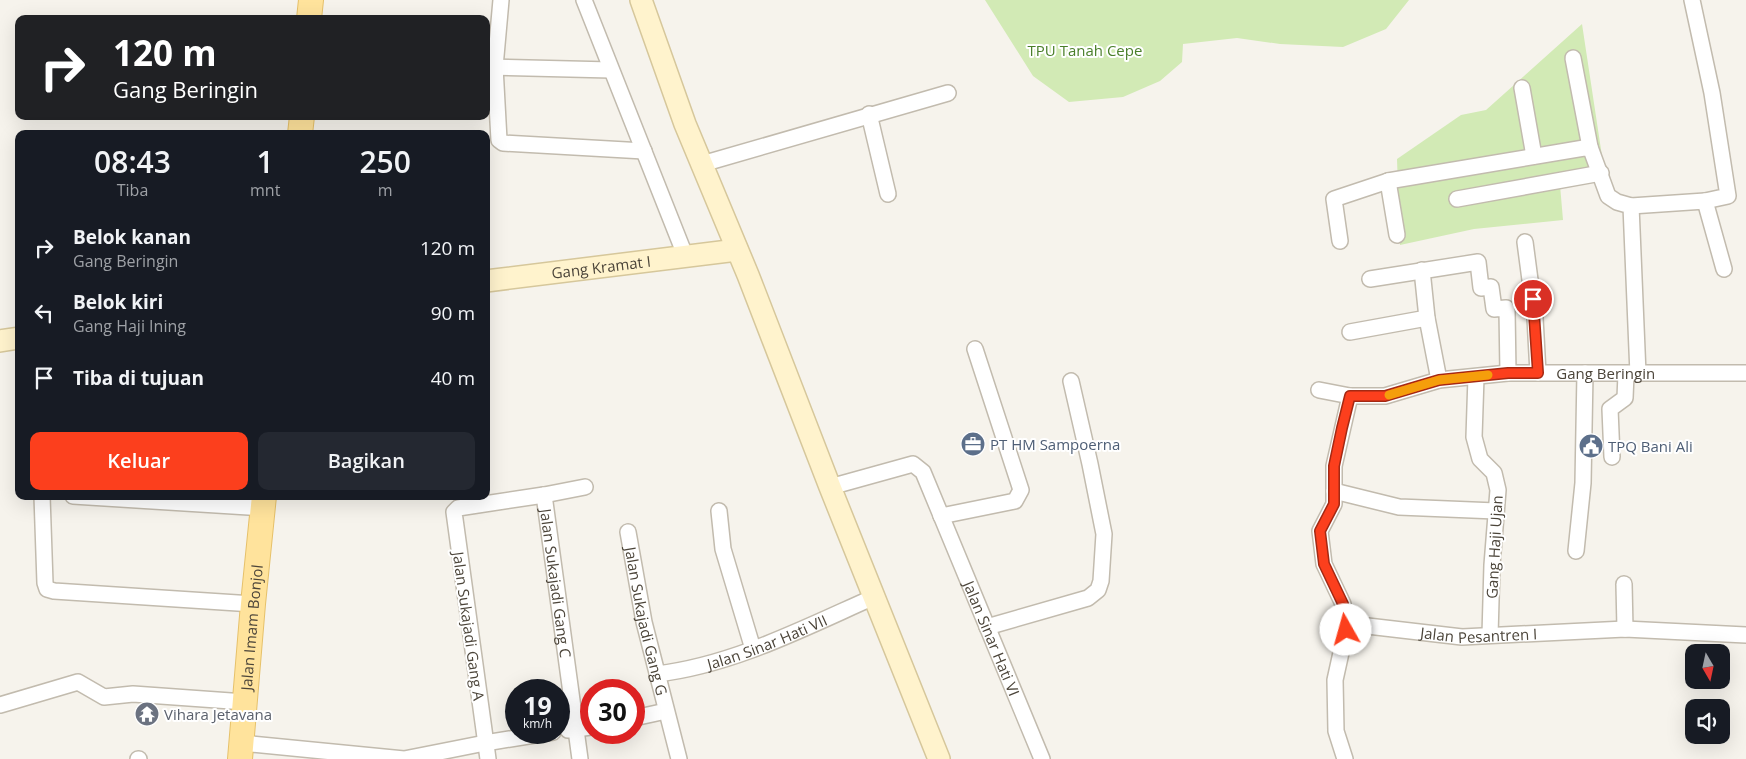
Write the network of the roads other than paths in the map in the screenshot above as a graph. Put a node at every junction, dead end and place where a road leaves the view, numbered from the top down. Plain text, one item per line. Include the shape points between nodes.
1 (310, 0) edge
2 (501, 0) edge
3 (584, 0) edge
4 (641, 0) edge
5 (1692, 0) edge
6 (309, 15) edge
7 (1573, 58) dead end
8 (491, 67) edge
9 (611, 70) junction
10 (1522, 88) dead end
11 (948, 93) dead end
12 (869, 114) junction
13 (1590, 147) junction
14 (644, 151) junction
15 (1534, 156) junction
16 (702, 164) junction
17 (1601, 173) junction
18 (1388, 181) junction
19 (888, 194) dead end
20 (1457, 199) dead end
21 (1705, 201) junction
22 (1631, 206) junction
23 (1397, 235) dead end
24 (1340, 241) dead end
25 (1526, 242) dead end
26 (726, 251) junction
27 (685, 255) junction
28 (1724, 269) dead end
29 (1422, 270) junction
30 (1370, 279) dead end
31 (490, 280) edge
32 (1427, 318) junction
33 (1350, 332) dead end
34 (15, 339) edge
35 (0, 342) edge
36 (975, 349) dead end
37 (1508, 373) junction
38 (1538, 373) junction
39 (1746, 373) edge
40 (1585, 374) junction
41 (1632, 374) junction
42 (1476, 377) junction
43 (1439, 380) junction
44 (1071, 381) dead end
45 (1319, 390) dead end
46 (1350, 396) junction
47 (1612, 457) dead end
48 (585, 487) dead end
49 (830, 487) junction
50 (1334, 491) junction
51 (544, 495) junction
52 (42, 500) edge
53 (200, 500) edge
54 (264, 502) edge
55 (719, 511) dead end
56 (1496, 511) junction
57 (941, 516) junction
58 (628, 532) dead end
59 (1576, 551) dead end
60 (1624, 584) dead end
61 (874, 597) junction
62 (253, 604) junction
63 (987, 627) junction
64 (1346, 630) junction
65 (1625, 630) junction
66 (1490, 635) junction
67 (1746, 635) edge
68 (752, 649) junction
69 (657, 674) junction
70 (245, 702) junction
71 (0, 705) edge
72 (666, 711) junction
73 (645, 716) edge
74 (576, 729) junction
75 (580, 729) edge
76 (570, 730) edge
77 (505, 740) edge
78 (485, 743) junction
79 (241, 751) edge
80 (488, 759) edge
81 (580, 759) edge
82 (679, 759) edge
83 (939, 759) edge
84 (1042, 759) edge
85 (1345, 759) edge

1 - 6 main road
2 - 8 street
3 - 9 street
4 - 16 street
5 - 21 street via 1712,94 1728,196
7 - 13 street
8 - 9 street
8 - 14 street via 498,135 503,143
9 - 14 street
10 - 15 street
11 - 12 street
12 - 16 street
12 - 19 street
13 - 15 street
13 - 17 street
14 - 27 street
15 - 18 street
16 - 26 street
17 - 20 street
17 - 22 street via 1608,196
18 - 23 street
18 - 24 street via 1334,199
21 - 22 street
21 - 28 street
22 - 41 street
25 - 38 street
26 - 27 street, Gang Kramat I
26 - 49 street via 748,275
27 - 31 street, Gang Kramat I
29 - 30 street
29 - 32 street
29 - 37 street via 1478,262 1481,288 1491,287 1494,309 1507,310
32 - 33 street
32 - 43 street
34 - 35 street
36 - 57 street via 1021,490 1016,501
37 - 38 street, Gang Beringin
37 - 42 street, Gang Beringin
38 - 40 street, Gang Beringin
39 - 41 street, Gang Beringin
40 - 41 street, Gang Beringin
40 - 59 street via 1583,483
41 - 47 street via 1625,398 1610,409
42 - 43 street, Gang Beringin
42 - 56 street, Gang Haji Ujan via 1474,437 1480,459 1494,473 1498,490
43 - 46 street, Gang Beringin via 1385,396
44 - 63 street via 1104,534 1098,590 1088,598
45 - 46 street, Gang Beringin
46 - 50 street via 1334,466
48 - 51 street
49 - 57 street, Jalan Sinar Hati VI via 913,464 923,472
49 - 61 street
50 - 56 street via 1399,507
50 - 64 street via 1334,504 1320,531 1324,564 1343,604
51 - 74 street, Jalan Sukajadi Gang C
51 - 78 street, Jalan Sukajadi Gang A via 455,510
52 - 62 street via 45,583 48,589
53 - 54 street
54 - 62 main road, Jalan Imam Bonjol
55 - 68 street via 723,550
56 - 66 street, Gang Haji Ujan
57 - 63 street, Jalan Sinar Hati VI
58 - 69 street, Jalan Sukajadi Gang G
60 - 65 street
61 - 68 street, Jalan Sinar Hati VII
61 - 83 street
62 - 70 main road, Jalan Imam Bonjol
63 - 84 street, Jalan Sinar Hati VI
64 - 66 street, Jalan Pesantren I via 1360,625 1462,637
64 - 85 street via 1335,680 1336,731
65 - 66 street, Jalan Pesantren I
65 - 67 street, Jalan Pesantren I
68 - 69 street, Jalan Sinar Hati VII via 683,671
69 - 72 street, Jalan Sukajadi Gang G
70 - 71 street via 133,694 104,697 78,682
70 - 79 main road, Jalan Imam Bonjol
72 - 73 street
72 - 82 street, Jalan Sukajadi Gang G
74 - 75 street
74 - 76 street
74 - 81 street, Jalan Sukajadi Gang C
77 - 78 street
78 - 79 street via 404,759
78 - 80 street, Jalan Sukajadi Gang A

